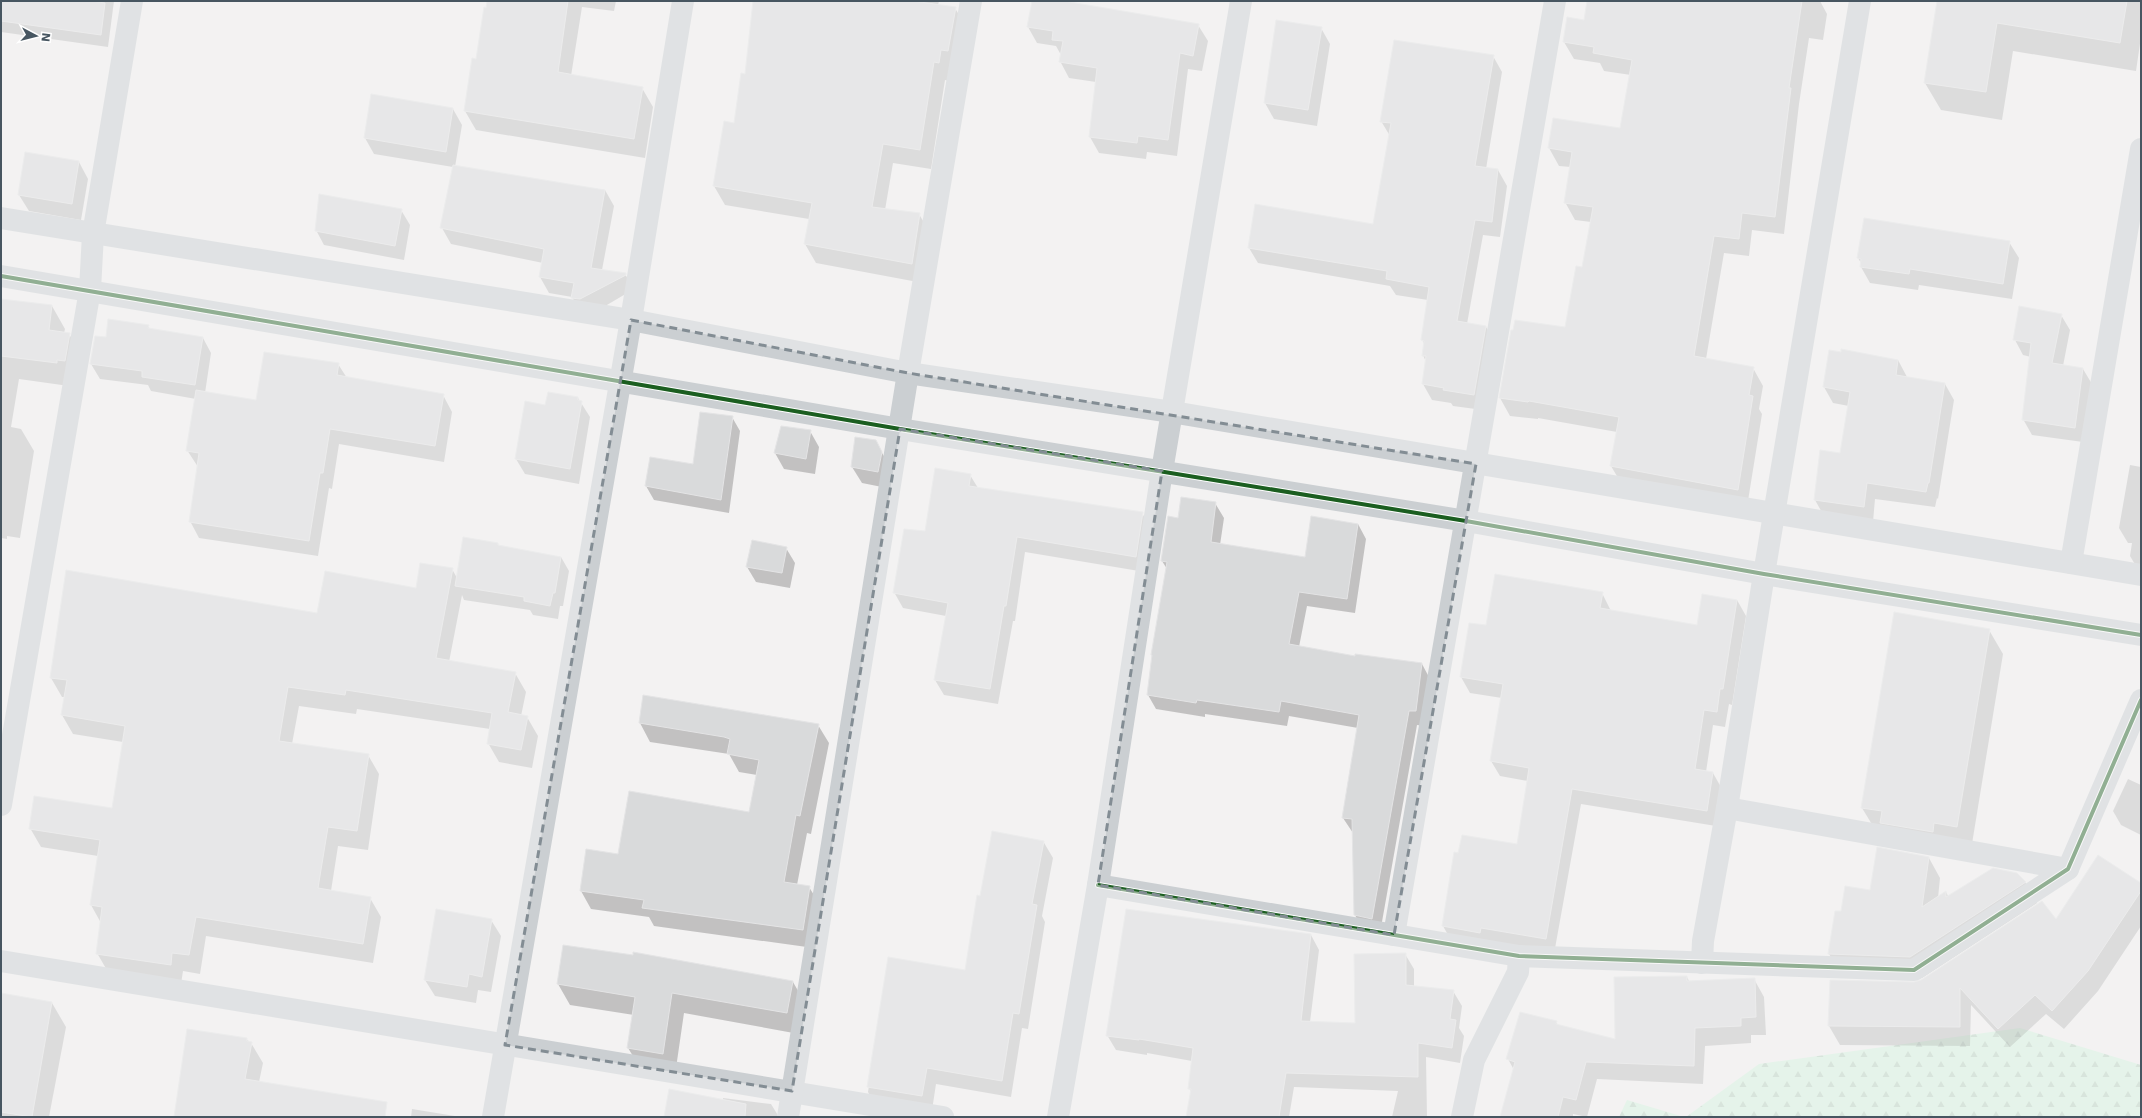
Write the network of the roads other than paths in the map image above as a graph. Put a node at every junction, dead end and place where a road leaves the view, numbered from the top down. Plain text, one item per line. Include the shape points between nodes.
1 (132, 1) edge
2 (683, 1) edge
3 (971, 1) edge
4 (1241, 1) edge
5 (1554, 1) edge
6 (1860, 1) edge
7 (2141, 149) edge
8 (1, 218) edge
9 (93, 234) junction
10 (1, 276) edge
11 (90, 290) junction
12 (631, 320) junction
13 (908, 372) junction
14 (620, 380) junction
15 (1172, 412) junction
16 (900, 429) junction
17 (1476, 464) junction
18 (1162, 471) junction
19 (1774, 513) junction
20 (1466, 521) junction
21 (2071, 563) junction
22 (1764, 574) junction
23 (2141, 575) edge
24 (2141, 635) edge
25 (2141, 700) edge
26 (1, 806) edge
27 (1728, 808) junction
28 (2068, 869) junction
29 (1098, 885) junction
30 (1394, 935) junction
31 (1519, 956) junction
32 (1, 961) edge
33 (1702, 962) junction
34 (505, 1045) junction
35 (792, 1091) junction
36 (493, 1117) edge
37 (788, 1117) edge
38 (943, 1117) edge
39 (1058, 1117) edge
40 (1462, 1117) edge

1 - 9 street
2 - 12 street
3 - 13 street
4 - 15 street
5 - 17 street
6 - 19 street
7 - 21 street
8 - 9 street
9 - 11 street
9 - 12 street
10 - 11 street
11 - 14 street
11 - 26 street
12 - 13 street
12 - 14 street
13 - 15 street
13 - 16 street
14 - 16 street
14 - 34 street
15 - 17 street
15 - 18 street
16 - 18 street
16 - 35 street
17 - 19 street
17 - 20 street
18 - 20 street
18 - 29 street
19 - 21 street
19 - 22 street
20 - 22 street
20 - 30 street
21 - 23 street
22 - 24 street
22 - 27 street
25 - 28 street
27 - 28 street
27 - 33 street via 1703,941
28 - 33 street via 1914,970
29 - 30 street
29 - 39 street
30 - 31 street
31 - 33 street
31 - 40 street via 1518,972 1474,1060
32 - 34 street
34 - 35 street
34 - 36 street
35 - 37 street
35 - 38 street

